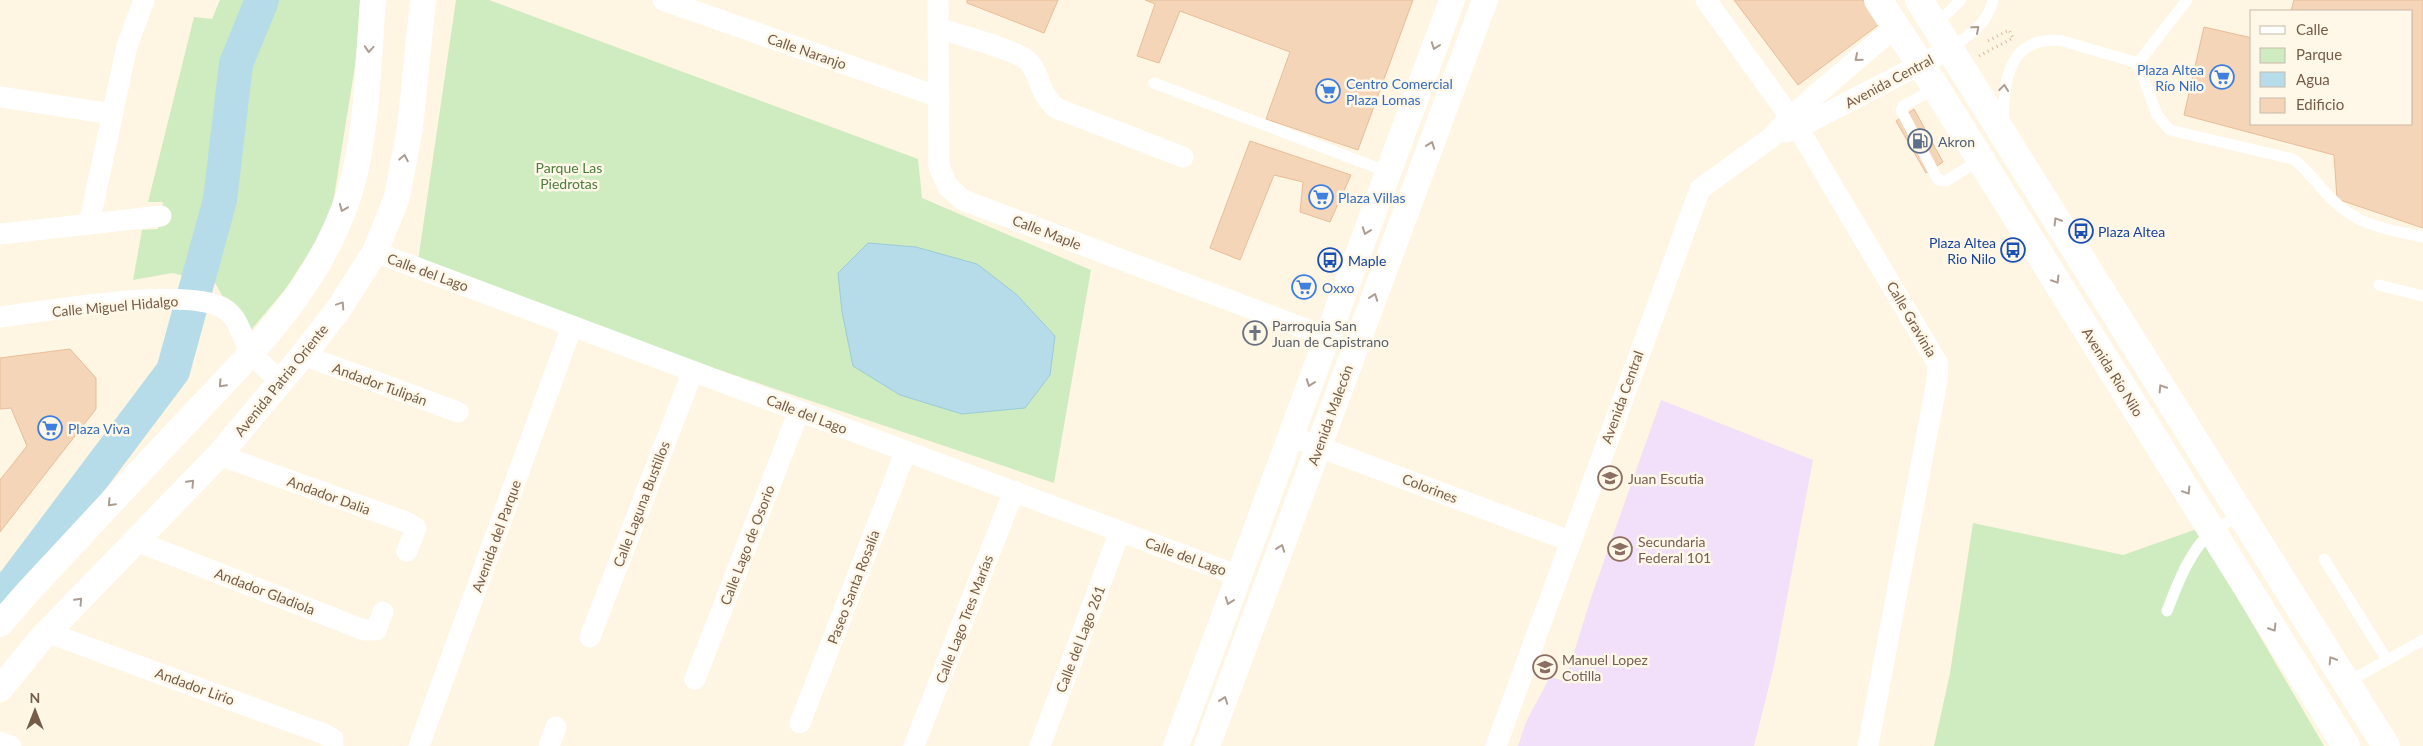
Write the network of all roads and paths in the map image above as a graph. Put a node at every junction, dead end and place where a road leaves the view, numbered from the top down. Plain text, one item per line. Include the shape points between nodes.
1 (144, 0) edge
2 (373, 0) edge
3 (423, 0) edge
4 (938, 0) edge
5 (1452, 0) edge
6 (1485, 0) edge
7 (1706, 0) edge
8 (1878, 0) edge
9 (1919, 0) edge
10 (1961, 0) edge
11 (2186, 0) edge
12 (1992, 1) edge
13 (669, 2) edge
14 (1935, 25) junction
15 (1894, 26) junction
16 (938, 28) junction
17 (2009, 30) dead end
18 (1955, 57) junction
19 (2138, 63) junction
20 (1920, 65) junction
21 (1154, 84) dead end
22 (1936, 88) junction
23 (0, 97) edge
24 (939, 97) junction
25 (112, 114) junction
26 (1794, 123) junction
27 (2005, 137) junction
28 (1183, 157) dead end
29 (2024, 167) junction
30 (1987, 170) junction
31 (1388, 172) junction
32 (160, 216) dead end
33 (89, 224) junction
34 (0, 234) edge
35 (2423, 237) edge
36 (375, 252) junction
37 (2379, 285) dead end
38 (2423, 296) edge
39 (0, 317) edge
40 (572, 326) junction
41 (1327, 337) junction
42 (252, 353) junction
43 (303, 356) junction
44 (693, 371) junction
45 (281, 382) junction
46 (799, 411) junction
47 (458, 412) dead end
48 (1290, 436) junction
49 (1318, 447) junction
50 (906, 451) junction
51 (219, 455) junction
52 (1014, 491) junction
53 (2242, 515) junction
54 (1120, 531) junction
55 (2213, 531) junction
56 (136, 541) junction
57 (1570, 541) junction
58 (407, 551) dead end
59 (2324, 559) dead end
60 (1239, 576) junction
61 (2167, 611) dead end
62 (384, 612) dead end
63 (0, 624) edge
64 (49, 634) junction
65 (590, 637) dead end
66 (2423, 640) edge
67 (2387, 660) junction
68 (695, 679) dead end
69 (2346, 682) junction
70 (0, 689) edge
71 (800, 723) dead end
72 (0, 742) edge
73 (11, 746) edge
74 (333, 746) edge
75 (419, 746) edge
76 (914, 746) edge
77 (1040, 746) edge
78 (1176, 746) edge
79 (1207, 746) edge
80 (1496, 746) edge
81 (1868, 746) edge
82 (2346, 746) edge
83 (2386, 746) edge

1 - 25 street via 126,46
2 -> 42 street via 364,120 350,191 310,279
36 -> 3 street, Avenida Patria Oriente via 397,197 410,128
4 - 16 street, Calle Maple
5 -> 31 street
49 -> 6 street, Avenida Malecón
7 - 26 street, Calle Gravinia
8 - 15 main road, Avenida Río Nilo
9 - 14 main road
10 - 14 lane
11 - 19 lane
18 -> 12 lane via 1980,26
13 - 24 street, Calle Naranjo
14 - 18 main road
15 - 20 main road, Avenida Río Nilo
15 -> 26 street, Avenida Central
16 - 24 street, Calle Maple
16 - 28 street via 1024,57 1034,69 1044,95 1056,108
17 - 18 path via 2012,38
18 - 20 street, Avenida Central
18 - 27 main road
27 -> 19 lane via 2005,79 2014,62 2031,45 2063,41
19 - 35 lane via 2157,116 2170,130 2293,160 2302,165 2333,201 2355,217 2376,228
20 - 22 main road, Avenida Río Nilo
20 - 26 street, Avenida Central
21 - 31 lane
22 - 30 main road, Avenida Río Nilo
22 - 30 lane via 1901,110 1938,180 1946,181
23 - 25 street
24 - 41 street, Calle Maple via 939,167 948,187 964,200
25 - 33 street
26 - 57 street, Avenida Central via 1704,184 1697,195
26 - 81 street, Calle Gravinia via 1938,364 1938,381
27 - 29 main road
29 - 30 main road via 2015,184 2003,186
53 -> 29 main road
30 -> 55 main road, Avenida Río Nilo
31 -> 41 street
32 - 33 street
33 - 34 street
36 - 40 street, Calle del Lago
43 -> 36 street, Avenida Patria Oriente via 338,310
37 - 38 lane
39 - 42 street, Calle Miguel Hidalgo via 142,300 207,302 223,308 235,318
40 - 44 street, Calle del Lago
40 - 75 street, Avenida del Parque
41 -> 48 street
42 - 45 street, Calle Miguel Hidalgo
42 -> 63 street
43 - 45 street, Avenida Patria Oriente
43 - 47 street, Andador Tulipán
44 - 46 street, Calle del Lago
44 - 65 street, Calle Laguna Bustillos
45 - 51 street, Avenida Patria Oriente
46 - 50 street, Calle del Lago
46 - 68 street, Calle Lago de Osorio
48 - 49 street, Colorines
48 - 60 street
49 - 57 street, Colorines
79 -> 49 street, Avenida Malecón
50 - 52 street, Calle del Lago
50 - 71 street, Paseo Santa Rosalía
56 -> 51 street, Avenida Patria Oriente
51 - 58 street, Andador Dalia via 406,522 416,528
52 - 54 street, Calle del Lago
52 - 76 street, Calle Lago Tres Marías
53 - 55 lane
69 -> 53 main road
54 - 60 street, Calle del Lago
54 - 77 street, Calle del Lago 261
55 - 61 lane via 2179,578
55 -> 82 main road, Avenida Río Nilo
56 - 62 street, Andador Gladiola via 364,630 376,630
64 -> 56 street, Avenida Patria Oriente
57 - 80 street, Avenida Central
59 - 67 lane
60 -> 78 street
64 - 70 street, Avenida Patria Oriente via 40,640
64 - 74 street, Andador Lirio via 324,734 333,739
66 - 67 lane
67 - 69 lane
69 - 83 main road
72 - 73 street

